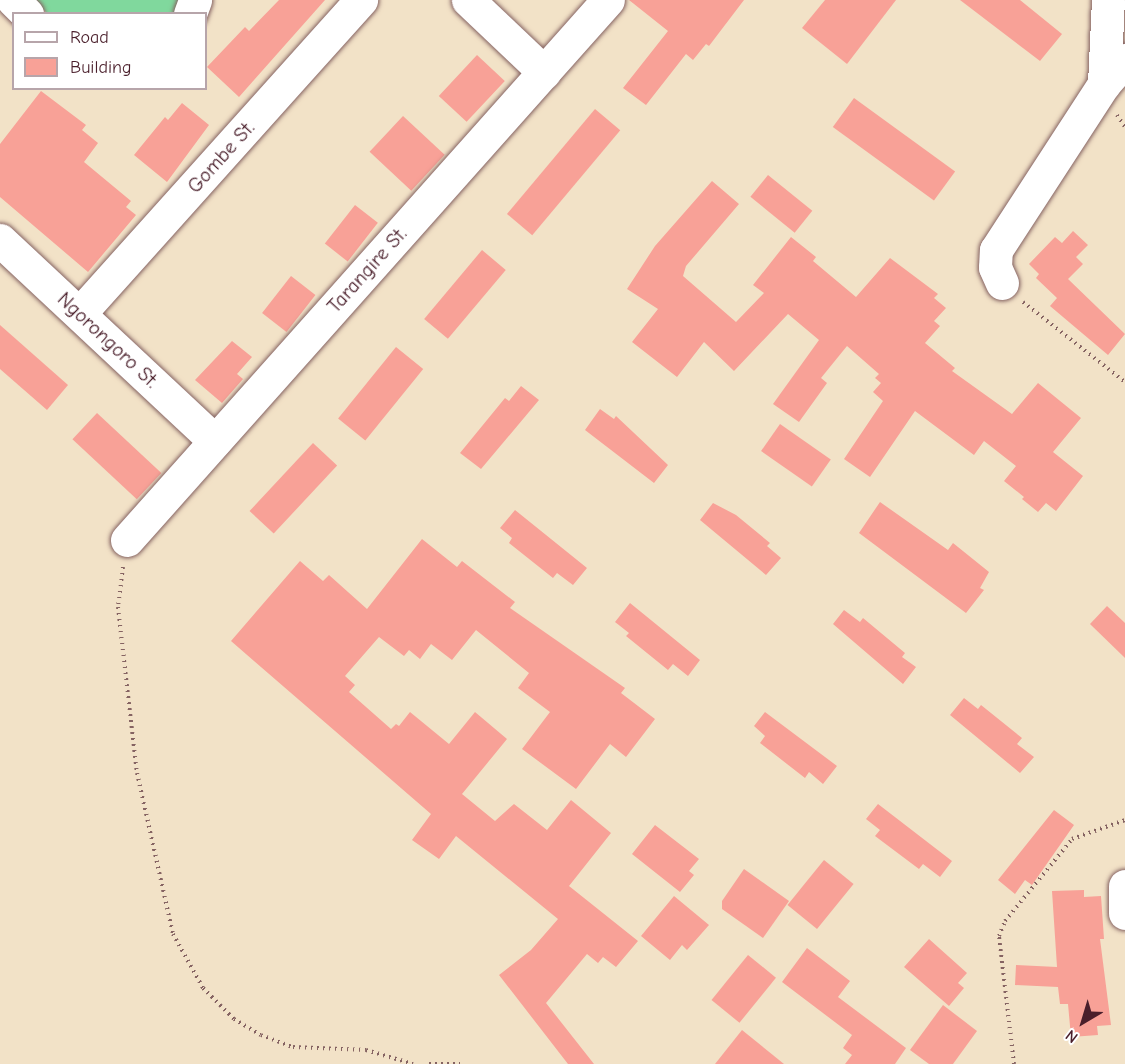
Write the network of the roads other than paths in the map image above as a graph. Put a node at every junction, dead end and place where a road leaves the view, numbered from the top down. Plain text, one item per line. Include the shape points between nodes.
1 (13, 0) edge
2 (362, 0) edge
3 (468, 0) edge
4 (608, 0) edge
5 (1108, 0) edge
6 (25, 12) edge
7 (544, 72) junction
8 (1114, 72) edge
9 (0, 240) edge
10 (1002, 283) road end
11 (80, 313) junction
12 (215, 441) junction
13 (127, 540) road end
14 (1125, 886) edge
15 (1125, 913) edge

1 - 6 street
2 - 11 street, Gombe St.
3 - 7 street
4 - 7 street, Tarangire St.
5 - 8 street
7 - 12 street, Tarangire St.
8 - 10 street via 996,250 995,267
9 - 11 street, Ngorongoro St.
11 - 12 street, Ngorongoro St.
12 - 13 street, Tarangire St.
14 - 15 street

